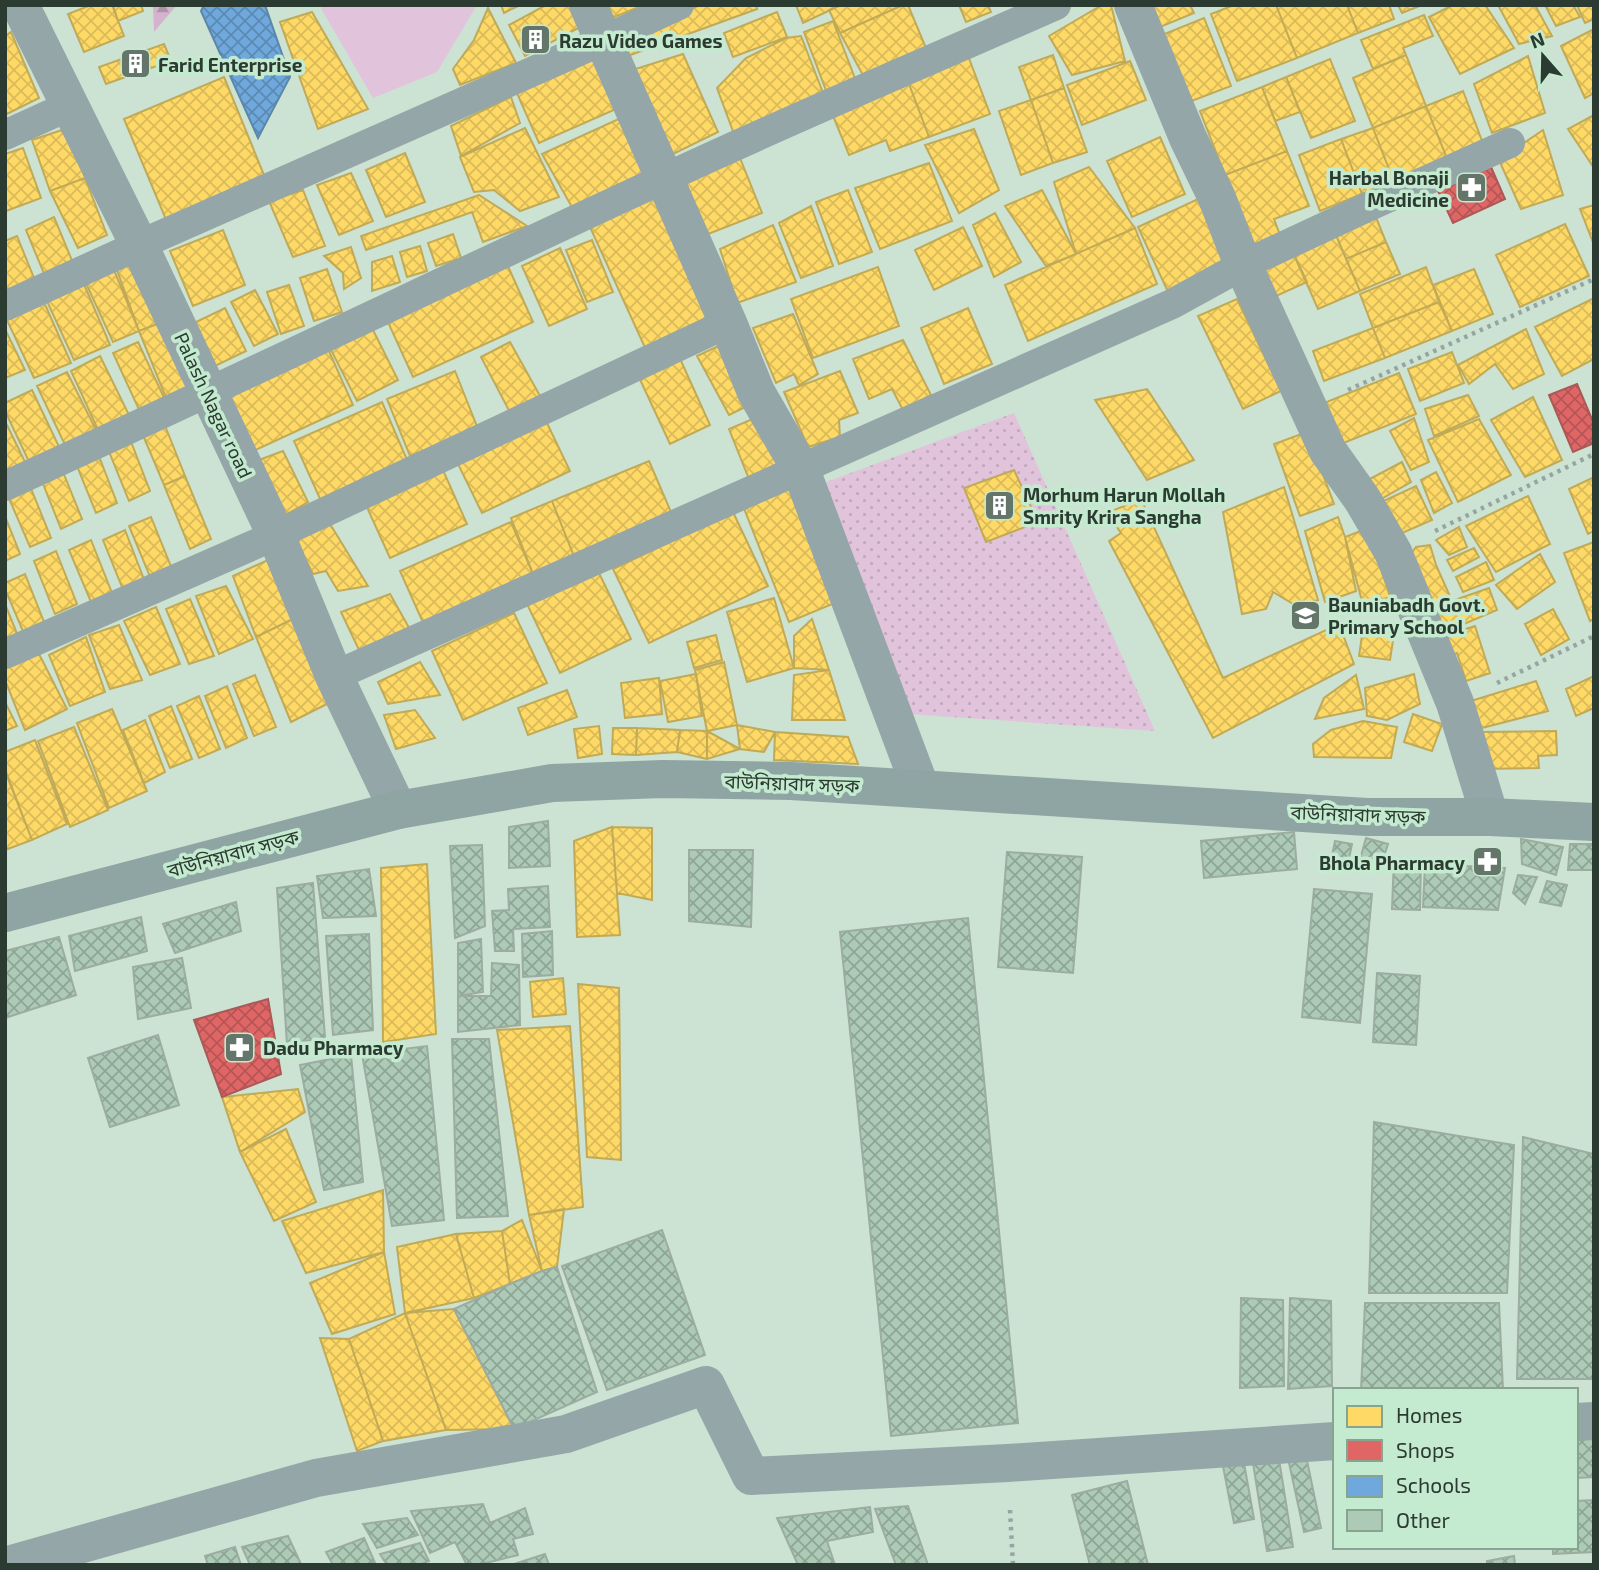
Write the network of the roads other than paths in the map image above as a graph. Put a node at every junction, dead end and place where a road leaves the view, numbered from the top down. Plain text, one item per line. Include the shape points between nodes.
1 (20, 5) edge
2 (588, 5) edge
3 (678, 5) edge
4 (1056, 5) edge
5 (1133, 5) edge
6 (604, 40) junction
7 (69, 106) junction
8 (5, 135) edge
9 (1510, 144) dead end
10 (663, 178) junction
11 (139, 246) junction
12 (1242, 265) junction
13 (5, 306) edge
14 (728, 323) junction
15 (209, 393) junction
16 (800, 470) junction
17 (5, 486) edge
18 (275, 535) junction
19 (5, 654) edge
20 (334, 676) junction
21 (921, 789) junction
22 (398, 810) junction
23 (1490, 817) junction
24 (1594, 822) edge
25 (5, 913) edge
26 (1333, 1441) edge
27 (8, 1565) edge

1 - 7 street, Palash Nagar road
2 - 6 street
3 - 6 lane
4 - 10 lane
5 - 12 street
6 - 10 street
6 - 11 lane
7 - 8 lane
7 - 11 street, Palash Nagar road
9 - 12 lane
10 - 14 street
10 - 15 lane
11 - 13 lane
11 - 15 street, Palash Nagar road
12 - 16 lane via 1172,304
12 - 23 street via 1328,451 1393,552 1455,703
14 - 16 street via 756,392
14 - 18 lane
15 - 17 lane
15 - 18 street, Palash Nagar road
16 - 20 lane
16 - 21 street
18 - 19 lane
18 - 20 street, Palash Nagar road
20 - 22 street, Palash Nagar road
21 - 22 street, বাউনিয়াবাদ সড়ক via 791,780 552,783
21 - 23 street, বাউনিয়াবাদ সড়ক via 1367,817
22 - 25 street, বাউনিয়াবাদ সড়ক
23 - 24 street, বাউনিয়াবাদ সড়ক
26 - 27 street via 751,1476 706,1385 566,1434 316,1478

